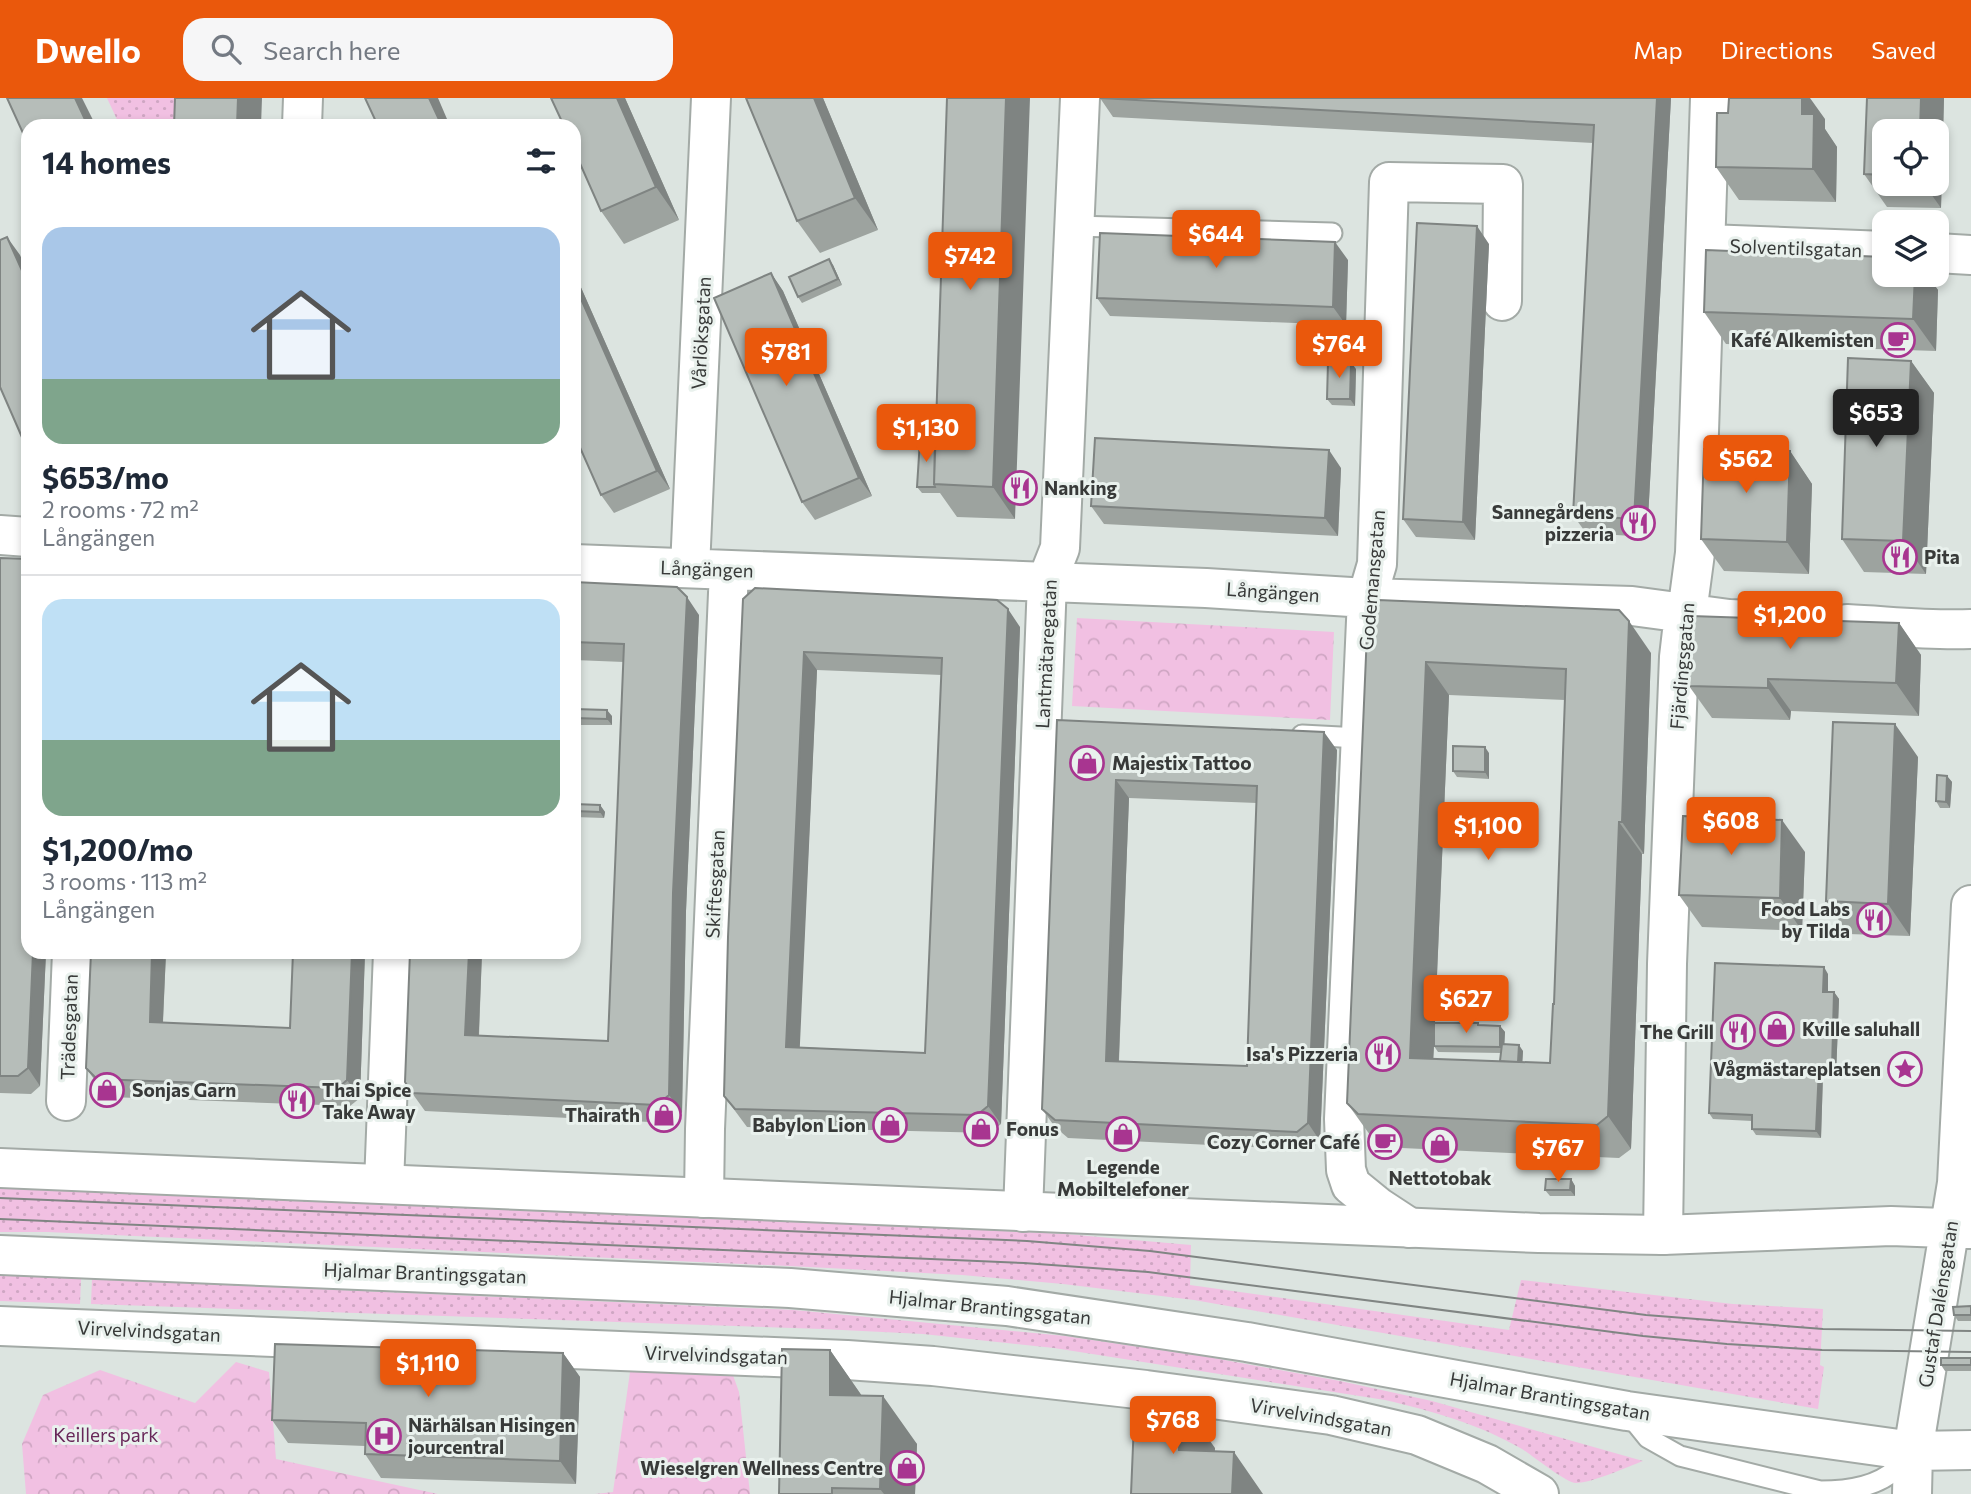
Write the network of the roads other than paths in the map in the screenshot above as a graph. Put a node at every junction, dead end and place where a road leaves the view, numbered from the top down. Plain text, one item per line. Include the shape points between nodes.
1 (303, 98) edge
2 (711, 98) edge
3 (1080, 98) edge
4 (1710, 98) edge
5 (302, 119) edge
6 (1074, 226) junction
7 (1332, 233) dead end
8 (1707, 244) junction
9 (1872, 250) edge
10 (1949, 254) edge
11 (1971, 255) edge
12 (1502, 301) dead end
13 (0, 536) edge
14 (21, 537) edge
15 (581, 564) edge
16 (690, 568) junction
17 (729, 570) junction
18 (1047, 581) junction
19 (1367, 598) junction
20 (1684, 614) junction
21 (1971, 629) edge
22 (1277, 734) edge
23 (1360, 738) junction
24 (1971, 905) edge
25 (72, 959) edge
26 (393, 959) edge
27 (66, 1101) dead end
28 (0, 1168) edge
29 (384, 1184) junction
30 (704, 1198) junction
31 (1023, 1212) junction
32 (1410, 1228) junction
33 (1961, 1228) edge
34 (1663, 1235) junction
35 (0, 1255) edge
36 (0, 1326) edge
37 (1627, 1411) junction
38 (1971, 1450) edge
39 (1913, 1451) junction
40 (1539, 1494) edge
41 (1912, 1494) edge

1 - 5 street
2 - 16 street, Vårlöksgatan
3 - 6 street, Lantmätaregatan
4 - 8 street, Fjärdingsgatan
6 - 7 lane
6 - 18 street, Lantmätaregatan via 1060,548
8 - 9 street, Solventilsgatan
8 - 20 street, Fjärdingsgatan via 1695,553
10 - 11 street
12 - 19 street, Godemansgatan via 1503,184 1389,182 1377,564
13 - 14 street
15 - 16 street, Långängen
16 - 17 street, Långängen
17 - 18 street, Långängen
17 - 30 street, Skiftesgatan
18 - 19 street, Långängen
18 - 31 street, Lantmätaregatan via 1049,722
19 - 20 street, Långängen via 1632,606
19 - 23 street, Godemansgatan
20 - 21 street, Långängen via 1729,620
20 - 34 street, Fjärdingsgatan via 1667,964
22 - 23 lane
23 - 32 street, Godemansgatan via 1344,1119 1346,1165 1351,1185
24 - 33 street, Gustaf Dalénsgatan via 1957,1183
25 - 27 street, Trädesgatan
26 - 29 street
28 - 29 street
29 - 30 street
30 - 31 street
31 - 32 street
32 - 34 street
33 - 34 street via 1891,1226
33 - 39 street, Gustaf Dalénsgatan
35 - 37 street, Hjalmar Brantingsgatan via 914,1297 1234,1340
36 - 40 street, Virvelvindsgatan via 933,1366 1331,1415 1417,1435 1487,1464
37 - 39 street, Hjalmar Brantingsgatan
37 - 39 lane via 1647,1438 1679,1456 1820,1491 1877,1482
38 - 39 street, Hjalmar Brantingsgatan
39 - 41 street, Gustaf Dalénsgatan

